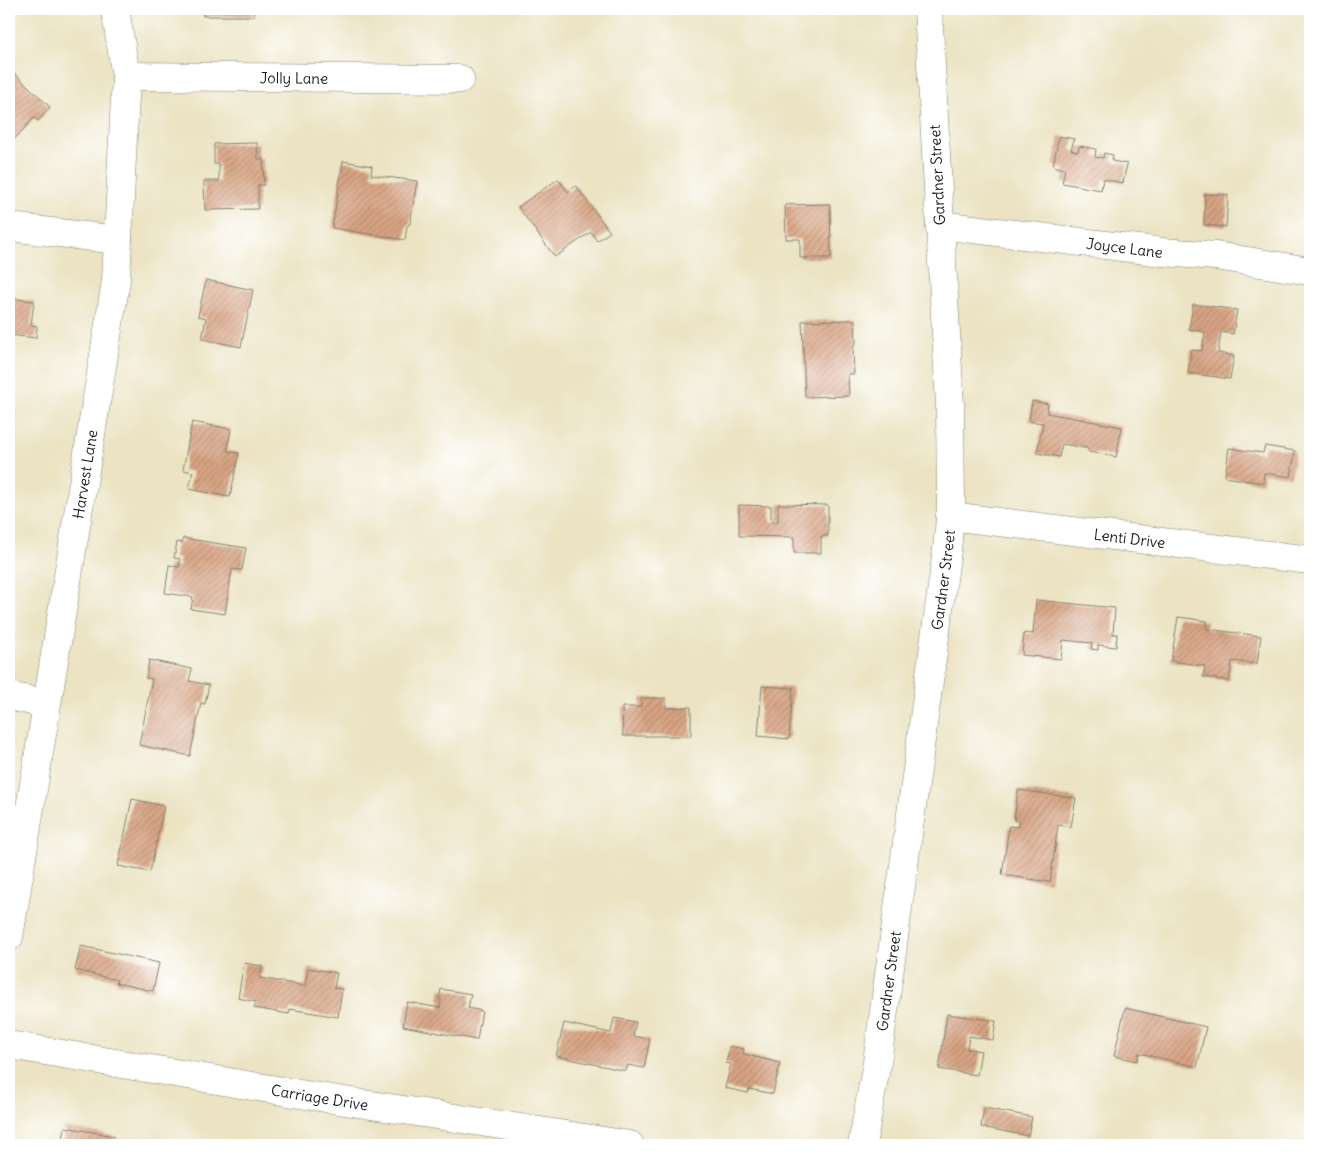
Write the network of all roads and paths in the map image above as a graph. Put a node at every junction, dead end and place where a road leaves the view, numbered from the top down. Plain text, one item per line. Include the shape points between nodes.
1 (115, 9) edge
2 (928, 9) edge
3 (126, 76) junction
4 (460, 79) dead end
5 (940, 225) junction
6 (9, 227) edge
7 (118, 240) junction
8 (1310, 271) edge
9 (950, 516) junction
10 (1310, 560) edge
11 (9, 696) edge
12 (46, 704) junction
13 (9, 937) edge
14 (9, 1045) edge
15 (630, 1145) edge
16 (862, 1145) edge

1 - 3 street, Harvest Lane
2 - 5 street, Gardner Street
3 - 4 street, Jolly Lane
3 - 7 street, Harvest Lane
5 - 8 street, Joyce Lane via 1216,256
5 - 9 street, Gardner Street via 950,405
6 - 7 street
7 - 12 street, Harvest Lane via 116,281
9 - 10 street, Lenti Drive
9 - 16 street, Gardner Street via 888,984
11 - 12 street
12 - 13 street, Harvest Lane
14 - 15 street, Carriage Drive

